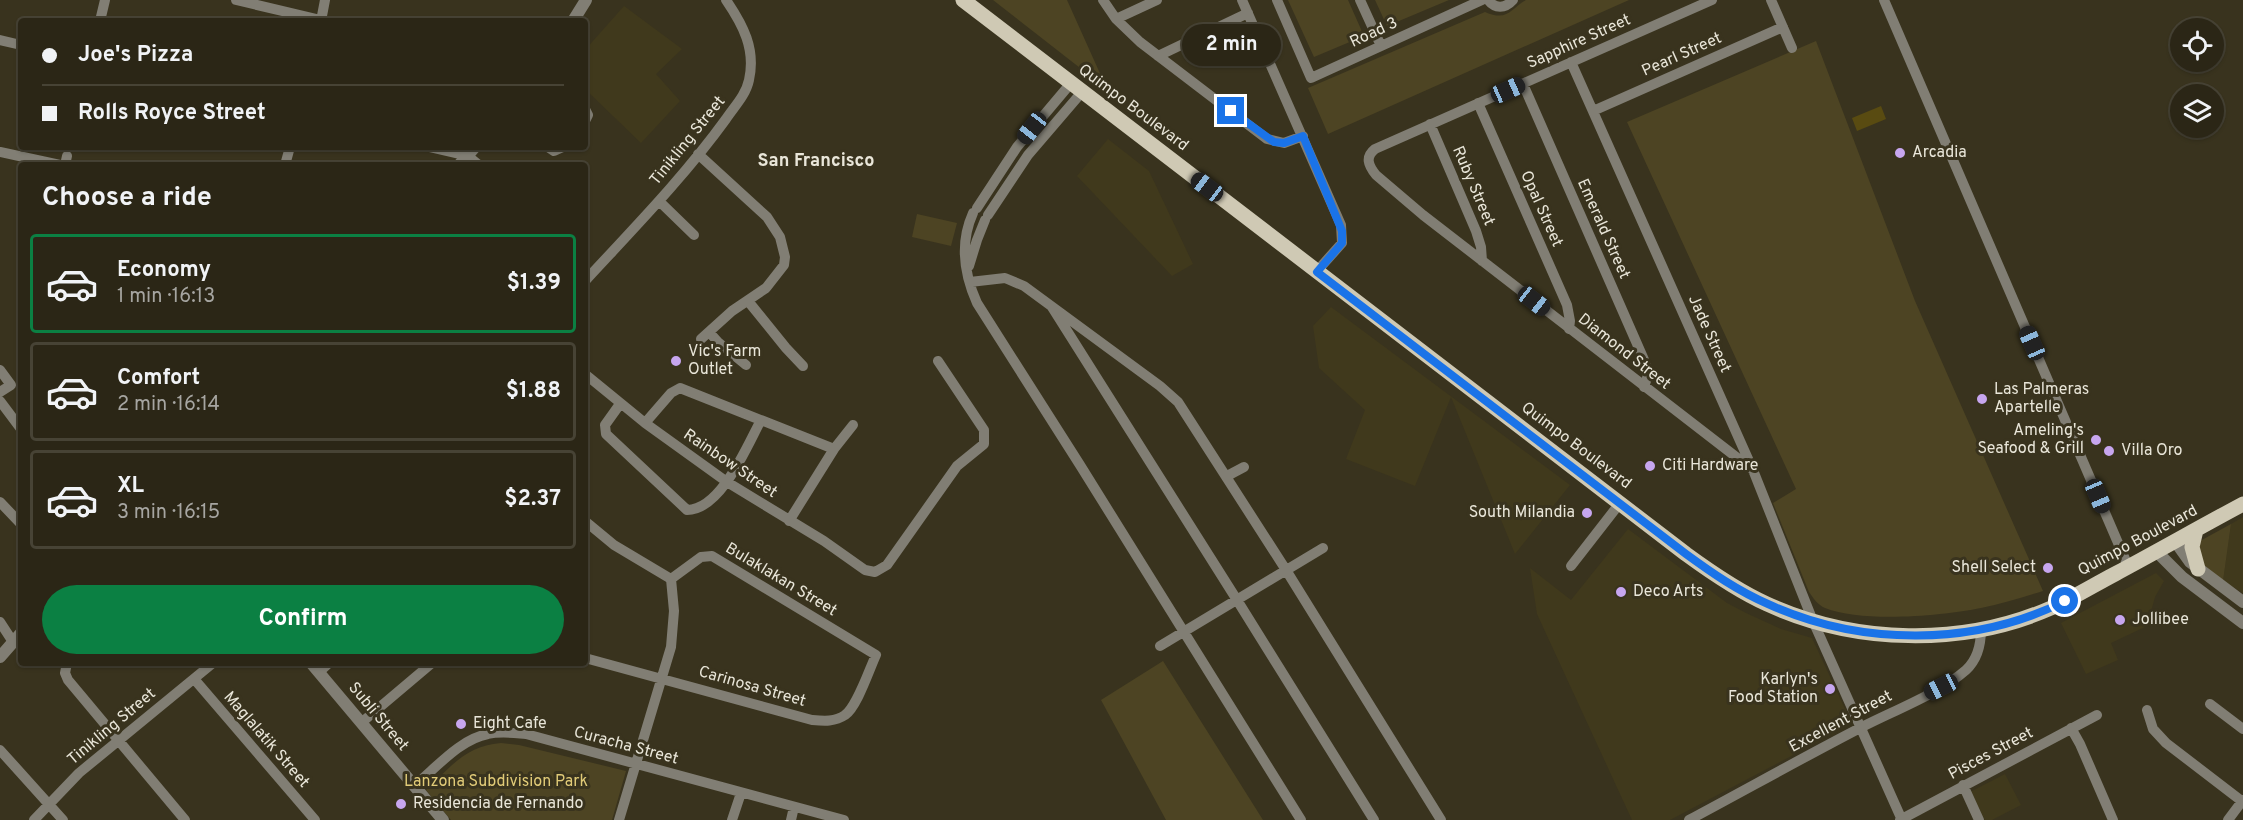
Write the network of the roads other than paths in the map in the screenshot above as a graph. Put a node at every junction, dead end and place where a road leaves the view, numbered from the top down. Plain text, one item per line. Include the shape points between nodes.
1 (105, 0) edge
2 (236, 0) edge
3 (325, 0) edge
4 (586, 0) edge
5 (726, 0) edge
6 (963, 0) edge
7 (1103, 0) edge
8 (1157, 0) edge
9 (1242, 0) edge
10 (1277, 0) edge
11 (1360, 0) edge
12 (1482, 0) edge
13 (1488, 0) edge
14 (1513, 0) edge
15 (1712, 0) edge
16 (1771, 0) edge
17 (1884, 0) edge
18 (1248, 13) junction
19 (101, 18) edge
20 (310, 18) edge
21 (322, 18) edge
22 (575, 18) edge
23 (1116, 19) junction
24 (1783, 27) junction
25 (0, 40) edge
26 (18, 44) edge
27 (1381, 46) junction
28 (1792, 48) dead end
29 (1158, 56) junction
30 (1571, 62) junction
31 (1522, 84) junction
32 (1077, 87) junction
33 (1478, 103) junction
34 (1593, 111) junction
35 (1430, 124) junction
36 (1303, 136) junction
37 (442, 150) edge
38 (0, 152) edge
39 (698, 154) junction
40 (468, 156) edge
41 (46, 162) edge
42 (1368, 163) joint
43 (984, 195) junction
44 (659, 201) junction
45 (996, 202) junction
46 (694, 235) dead end
47 (1482, 261) junction
48 (1317, 272) junction
49 (969, 277) junction
50 (588, 278) edge
51 (748, 300) junction
52 (1048, 302) junction
53 (1569, 329) junction
54 (938, 361) dead end
55 (746, 365) dead end
56 (802, 366) dead end
57 (0, 370) edge
58 (588, 377) edge
59 (1644, 387) junction
60 (0, 392) edge
61 (0, 401) edge
62 (620, 404) junction
63 (761, 420) junction
64 (645, 423) junction
65 (18, 425) edge
66 (852, 425) dead end
67 (834, 449) junction
68 (1244, 467) dead end
69 (1753, 470) junction
70 (1227, 476) junction
71 (727, 482) junction
72 (0, 502) edge
73 (1620, 503) junction
74 (2243, 504) edge
75 (18, 521) edge
76 (789, 521) junction
77 (588, 523) edge
78 (2196, 530) junction
79 (2175, 541) junction
80 (1323, 548) dead end
81 (2156, 551) junction
82 (1571, 566) dead end
83 (2128, 566) junction
84 (2198, 569) junction
85 (1286, 570) junction
86 (671, 579) junction
87 (1237, 600) junction
88 (2241, 601) edge
89 (2228, 611) junction
90 (1813, 621) junction
91 (0, 622) edge
92 (2243, 622) edge
93 (1981, 629) junction
94 (1184, 632) junction
95 (17, 638) edge
96 (1160, 646) dead end
97 (876, 655) joint
98 (0, 657) edge
99 (588, 659) edge
100 (66, 666) edge
101 (210, 666) edge
102 (428, 666) edge
103 (315, 668) edge
104 (663, 678) junction
105 (195, 680) junction
106 (2210, 704) dead end
107 (2147, 710) dead end
108 (2097, 715) dead end
109 (361, 723) junction
110 (1860, 728) junction
111 (2071, 728) junction
112 (2243, 729) edge
113 (118, 739) junction
114 (0, 750) edge
115 (635, 764) junction
116 (414, 786) junction
117 (1963, 786) junction
118 (741, 793) junction
119 (2243, 801) edge
120 (49, 804) junction
121 (794, 807) junction
122 (34, 820) edge
123 (63, 820) edge
124 (185, 820) edge
125 (315, 820) edge
126 (443, 820) edge
127 (619, 820) edge
128 (732, 820) edge
129 (791, 820) edge
130 (844, 820) edge
131 (1301, 820) edge
132 (1374, 820) edge
133 (1441, 820) edge
134 (1689, 820) edge
135 (1901, 820) edge
136 (1979, 820) edge
137 (2113, 820) edge
138 (2228, 820) edge

1 - 19 street
2 - 20 street
3 - 21 street
4 - 22 street
5 - 39 street, Tinikling Street via 747,35 751,50 749,82
6 - 32 main road, Quimpo Boulevard
7 - 23 street
8 - 23 street
9 - 18 street
10 - 27 street, Road 3 via 1311,78
11 - 27 street
12 - 27 street, Road 3
13 - 14 street via 1500,7
15 - 30 street, Sapphire Street
16 - 24 street
17 - 83 street
18 - 29 street
18 - 36 street
23 - 29 street
24 - 28 street
24 - 34 street, Pearl Street
25 - 26 street
29 - 36 street via 1267,139 1284,143
30 - 31 street, Sapphire Street
30 - 34 street, Jade Street
31 - 33 street, Sapphire Street
31 - 59 street, Emerald Street via 1645,362 1648,375
32 - 43 street via 1032,128
32 - 45 street
32 - 48 main road, Quimpo Boulevard
33 - 35 street, Sapphire Street
33 - 53 street, Opal Street via 1567,305
34 - 69 street, Jade Street
35 - 42 street, Sapphire Street via 1375,148
35 - 47 street, Ruby Street via 1476,231
36 - 48 street via 1342,231 1342,243
37 - 40 street
38 - 41 street
39 - 44 street, Tinikling Street
39 - 51 street via 767,217 780,237 784,265 766,288
42 - 47 street, Diamond Street via 1376,175
43 - 45 street
43 - 49 street via 965,239
44 - 46 street
44 - 50 street, Tinikling Street
45 - 49 street via 977,240
47 - 53 street, Diamond Street
48 - 73 main road, Quimpo Boulevard
49 - 52 street via 1005,278
49 - 94 street via 977,303
51 - 55 street via 705,336
51 - 56 street
52 - 70 street via 1170,393
52 - 87 street
53 - 59 street, Diamond Street
54 - 76 street, Rainbow Street via 984,430 984,444 957,466 887,565 875,572 865,570
57 - 60 street via 11,385
58 - 62 street, Rainbow Street
59 - 69 street, Diamond Street
61 - 65 street
62 - 64 street, Rainbow Street
62 - 71 street via 605,425 606,434 682,508 697,509
63 - 64 street via 680,388
63 - 67 street
63 - 71 street
64 - 71 street, Rainbow Street
66 - 67 street
67 - 76 street
68 - 70 street
69 - 90 street, Jade Street
70 - 85 street
71 - 76 street, Rainbow Street
72 - 75 street
73 - 82 street
73 - 90 main road, Quimpo Boulevard via 1737,588
74 - 78 main road, Quimpo Boulevard
77 - 86 street via 614,545
78 - 79 main road, Quimpo Boulevard
78 - 84 main road via 2192,552
79 - 81 main road, Quimpo Boulevard
79 - 84 street
80 - 85 street
81 - 83 main road, Quimpo Boulevard
81 - 89 street via 2182,577
83 - 93 main road, Quimpo Boulevard via 2051,608
84 - 88 street
85 - 87 street
85 - 133 street
86 - 97 street, Bulaklakan Street via 701,557 712,556
86 - 104 street via 674,628
87 - 94 street
87 - 132 street
88 - 89 street
89 - 92 street
90 - 93 main road, Quimpo Boulevard via 1893,634 1947,634
90 - 110 street, Jade Street
91 - 95 street
93 - 110 street, Excellent Street via 1977,654 1967,670
94 - 96 street
94 - 131 street
95 - 98 street
97 - 104 street, Carinosa Street via 848,714 826,721
99 - 104 street, Carinosa Street
100 - 113 street via 65,673 76,690
101 - 105 street, Tinikling Street
102 - 109 street
103 - 109 street, Subli Street
104 - 115 street
105 - 113 street, Tinikling Street
105 - 125 street, Maglalatik Street
106 - 112 street
107 - 119 street via 2158,736
108 - 111 street, Pisces Street
109 - 116 street, Subli Street
110 - 134 street, Excellent Street
110 - 135 street, Jade Street
111 - 117 street, Pisces Street
111 - 137 street
113 - 120 street, Tinikling Street
113 - 124 street
114 - 120 street
115 - 116 street, Curacha Street via 526,734 503,732 474,738
115 - 118 street, Curacha Street
115 - 127 street
116 - 126 street, Subli Street
117 - 135 street, Pisces Street
117 - 136 street
118 - 121 street, Curacha Street
118 - 128 street
119 - 138 street
120 - 122 street, Tinikling Street
120 - 123 street
121 - 129 street
121 - 130 street, Curacha Street

